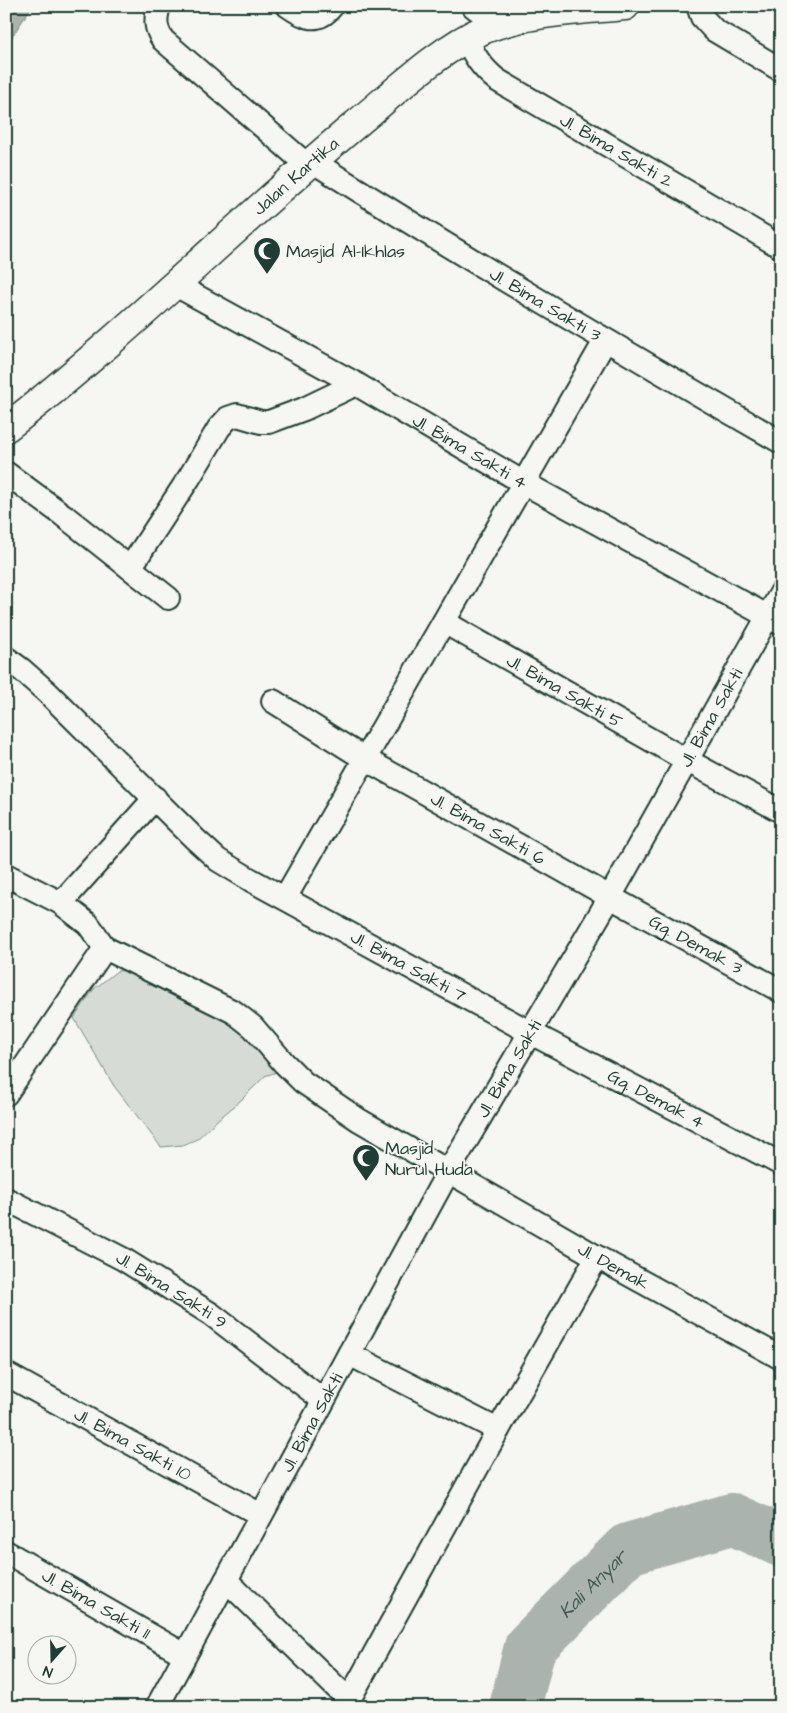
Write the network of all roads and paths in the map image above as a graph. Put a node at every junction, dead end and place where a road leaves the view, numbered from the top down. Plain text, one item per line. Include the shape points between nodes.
1 (159, 6) edge
2 (288, 6) edge
3 (332, 6) edge
4 (473, 6) edge
5 (625, 6) edge
6 (698, 6) edge
7 (499, 16) edge
8 (467, 39) junction
9 (781, 70) edge
10 (310, 163) junction
11 (781, 247) edge
12 (174, 284) junction
13 (605, 341) junction
14 (356, 384) junction
15 (6, 428) edge
16 (781, 442) edge
17 (6, 474) edge
18 (524, 483) junction
19 (130, 568) junction
20 (781, 593) edge
21 (168, 598) dead end
22 (774, 620) edge
23 (444, 622) junction
24 (6, 658) edge
25 (272, 701) dead end
26 (365, 759) junction
27 (686, 760) junction
28 (155, 798) junction
29 (781, 811) edge
30 (6, 875) edge
31 (610, 897) junction
32 (285, 898) junction
33 (61, 903) junction
34 (105, 948) junction
35 (781, 991) edge
36 (532, 1033) junction
37 (6, 1094) edge
38 (781, 1164) edge
39 (448, 1172) junction
40 (6, 1199) edge
41 (597, 1257) junction
42 (348, 1354) junction
43 (781, 1358) edge
44 (6, 1374) edge
45 (323, 1400) junction
46 (498, 1430) junction
47 (261, 1515) junction
48 (6, 1552) edge
49 (226, 1580) junction
50 (185, 1655) junction
51 (346, 1703) edge
52 (157, 1707) edge

1 - 10 street, Jl. Bima Sakti 3 via 155,18 157,31 163,40
2 - 3 street via 312,18 323,16
4 - 7 street
5 - 7 street, Jalan Kartika via 545,15
6 - 9 street via 702,17 714,30
7 - 8 street, Jalan Kartika
8 - 10 street, Jalan Kartika via 409,80
8 - 11 street, Jl. Bima Sakti 2 via 476,58 497,80
10 - 12 street, Jalan Kartika
10 - 13 street, Jl. Bima Sakti 3
12 - 14 street, Jl. Bima Sakti 4
12 - 15 street, Jalan Kartika
13 - 16 street, Jl. Bima Sakti 3
13 - 18 street
14 - 18 street, Jl. Bima Sakti 4
14 - 19 street via 270,422 237,415 228,418
17 - 19 street
18 - 22 street, Jl. Bima Sakti 4
18 - 23 street
19 - 21 street
20 - 22 street, Jl. Bima Sakti
22 - 27 street, Jl. Bima Sakti
23 - 26 street
23 - 27 street, Jl. Bima Sakti 5
24 - 28 street, Jl. Bima Sakti 7 via 48,693
25 - 26 street, Jl. Bima Sakti 6
26 - 31 street, Jl. Bima Sakti 6
26 - 32 street
27 - 29 street, Jl. Bima Sakti 5
27 - 31 street, Jl. Bima Sakti
28 - 32 street, Jl. Bima Sakti 7 via 218,860
28 - 33 street
30 - 33 street
31 - 35 street, Gg. Demak 3
31 - 36 street, Jl. Bima Sakti
32 - 36 street, Jl. Bima Sakti 7
33 - 34 street via 88,924
34 - 37 street
34 - 39 street, Jl. Demak via 234,1012 253,1027 303,1082 359,1120
36 - 38 street, Gg. Demak 4
36 - 39 street, Jl. Bima Sakti
39 - 41 street, Jl. Demak
39 - 42 street, Jl. Bima Sakti
40 - 45 street, Jl. Bima Sakti 9 via 123,1259 211,1314
41 - 43 street, Jl. Demak
41 - 46 street
42 - 45 street, Jl. Bima Sakti
42 - 46 street
44 - 47 street, Jl. Bima Sakti 10
45 - 47 street, Jl. Bima Sakti
46 - 51 street
47 - 49 street, Jl. Bima Sakti
48 - 50 street, Jl. Bima Sakti 11
49 - 50 street, Jl. Bima Sakti
49 - 51 street
50 - 52 street, Jl. Bima Sakti

